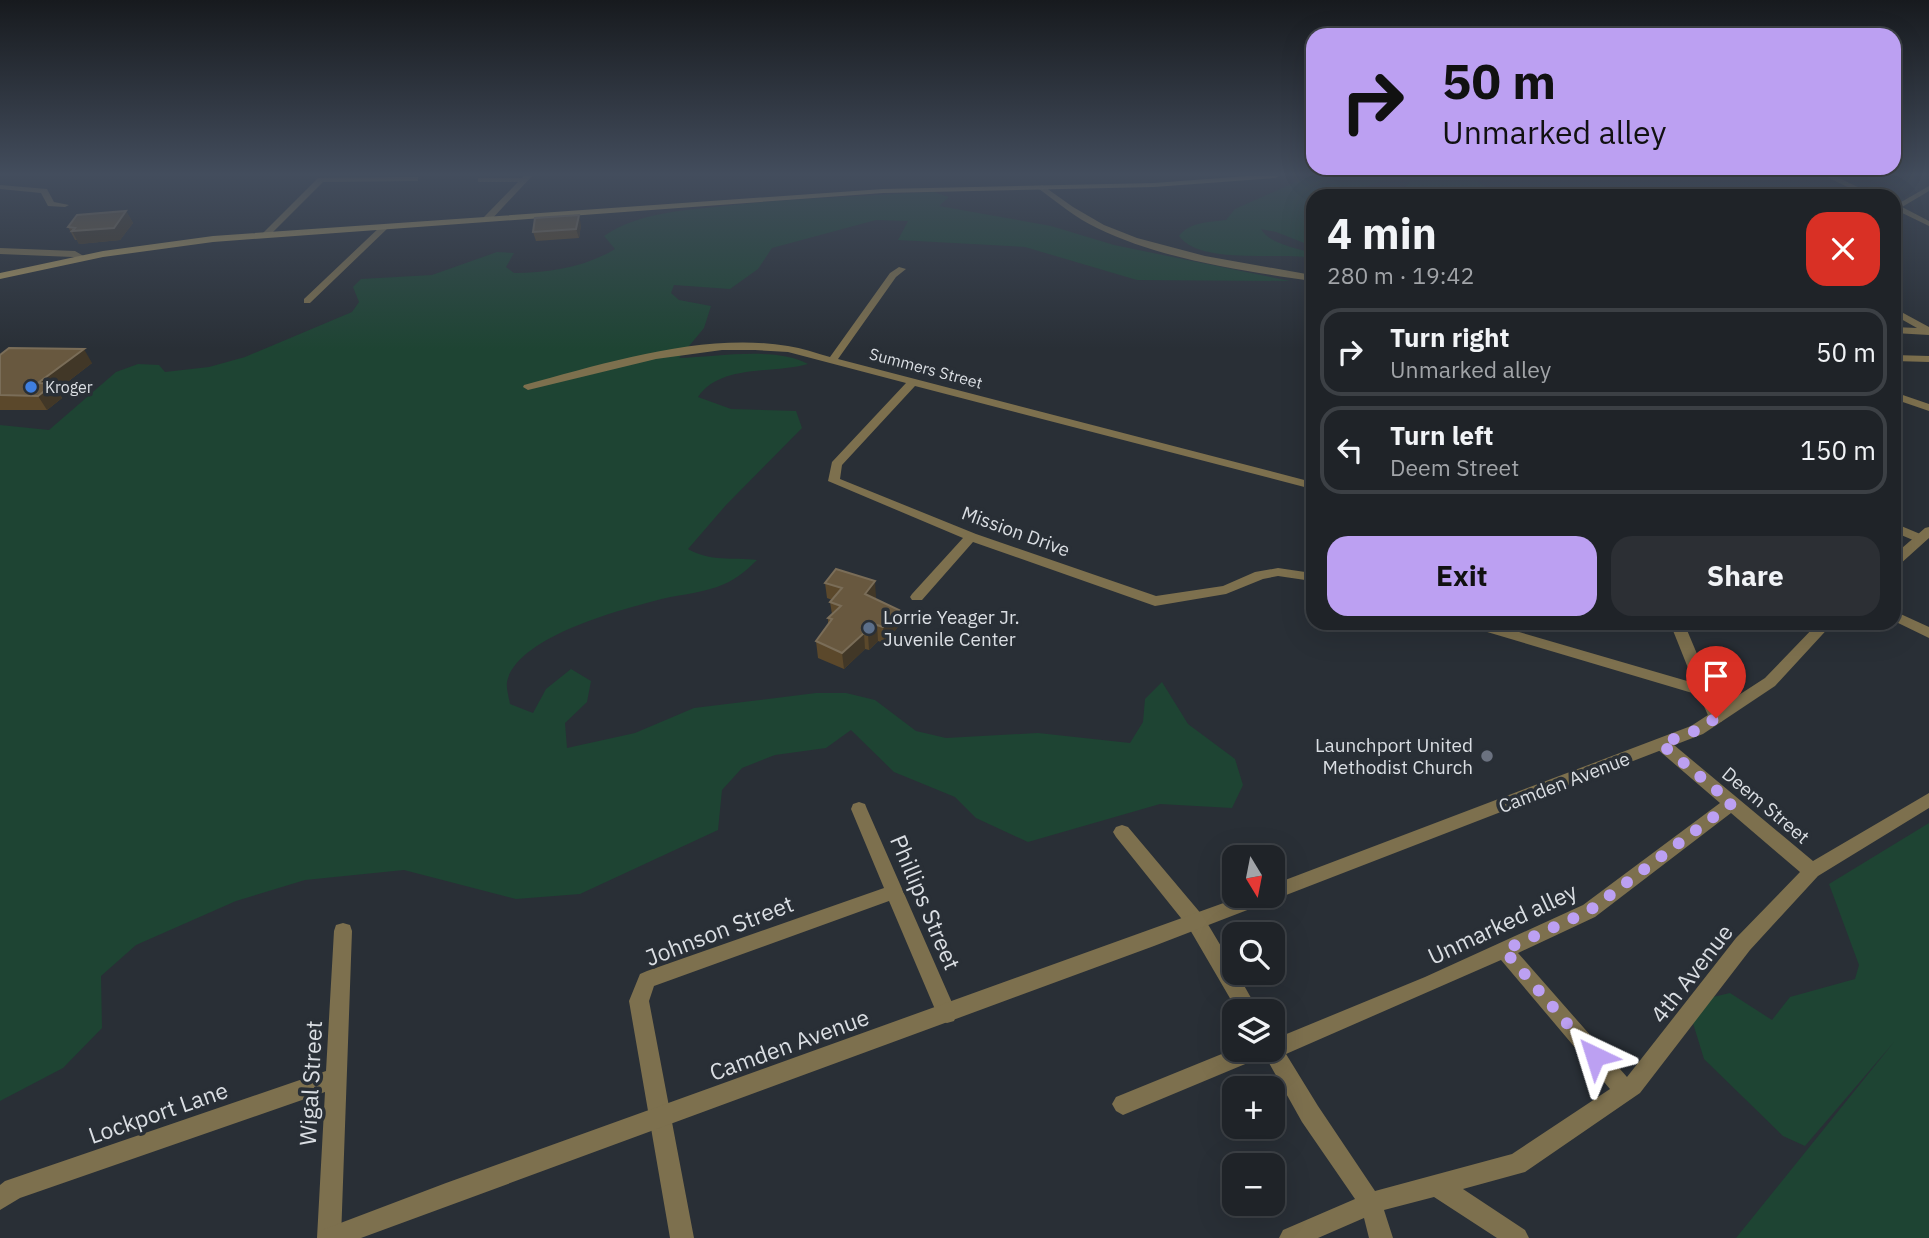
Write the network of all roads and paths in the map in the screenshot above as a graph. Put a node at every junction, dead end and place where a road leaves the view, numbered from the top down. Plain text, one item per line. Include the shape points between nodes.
1 (266, 234) edge
2 (294, 234) edge
3 (378, 234) edge
4 (1120, 234) edge
5 (264, 236) junction
6 (0, 251) edge
7 (83, 258) junction
8 (902, 269) dead end
9 (0, 276) edge
10 (1306, 277) edge
11 (307, 300) dead end
12 (1901, 315) edge
13 (1901, 330) edge
14 (1929, 331) edge
15 (1901, 358) edge
16 (1929, 359) edge
17 (832, 361) junction
18 (912, 383) junction
19 (528, 387) dead end
20 (1901, 398) edge
21 (1929, 408) edge
22 (1306, 484) edge
23 (1901, 529) edge
24 (1924, 535) edge
25 (971, 537) junction
26 (1901, 556) edge
27 (1306, 576) edge
28 (917, 597) dead end
29 (1901, 619) edge
30 (1496, 630) edge
31 (1680, 630) edge
32 (1819, 630) edge
33 (1929, 633) edge
34 (1706, 692) junction
35 (1716, 718) junction
36 (1661, 744) junction
37 (1929, 800) edge
38 (1732, 803) junction
39 (859, 809) dead end
40 (1122, 832) dead end
41 (1812, 872) junction
42 (1285, 888) edge
43 (896, 891) junction
44 (1233, 908) edge
45 (1196, 922) junction
46 (343, 930) dead end
47 (1504, 950) junction
48 (1241, 999) edge
49 (947, 1014) junction
50 (1285, 1045) edge
51 (1226, 1062) edge
52 (1279, 1062) edge
53 (334, 1079) junction
54 (1626, 1091) junction
55 (1123, 1104) dead end
56 (659, 1116) junction
57 (1436, 1185) junction
58 (0, 1199) edge
59 (1371, 1204) junction
60 (329, 1238) edge
61 (682, 1238) edge
62 (1291, 1238) edge
63 (1381, 1238) edge
64 (1517, 1238) edge

1 - 5 street
2 - 5 main road
3 - 11 street
4 - 10 street via 1150,245
5 - 7 main road
6 - 7 street
7 - 9 main road
8 - 17 street via 893,275
12 - 14 street
13 - 14 street
15 - 16 street
17 - 18 street, Summers Street
17 - 19 street, Summers Street via 788,349 734,346 604,366
18 - 22 street, Summers Street
18 - 25 street, Mission Drive via 836,464 834,481
20 - 21 street
23 - 24 street
24 - 26 street
25 - 27 street, Mission Drive via 1155,601 1226,590 1278,572
25 - 28 street
29 - 33 street
30 - 34 street
31 - 34 street
32 - 35 street, Camden Avenue via 1770,682
34 - 35 street
35 - 36 street, Camden Avenue
36 - 38 street, Deem Street
36 - 42 street, Camden Avenue
37 - 41 street, 4th Avenue
38 - 41 street, Deem Street
38 - 47 street, Unmarked alley via 1589,911
39 - 43 street, Phillips Street
40 - 45 street
41 - 54 street, 4th Avenue via 1743,944
43 - 49 street, Phillips Street
43 - 56 street, Johnson Street via 647,980 639,1002
44 - 45 street, Camden Avenue
45 - 48 street
45 - 49 street, Camden Avenue
46 - 53 street, Wigal Street
47 - 50 street, Unmarked alley
47 - 54 street
49 - 56 street, Camden Avenue
51 - 55 street
52 - 59 street
53 - 58 street, Lockport Lane via 13,1189
53 - 60 street, Wigal Street
54 - 57 street, 4th Avenue via 1517,1164
56 - 60 street, Camden Avenue
56 - 61 street, Johnson Street
57 - 59 street, 4th Avenue
57 - 64 street
59 - 62 street, 4th Avenue
59 - 63 street

